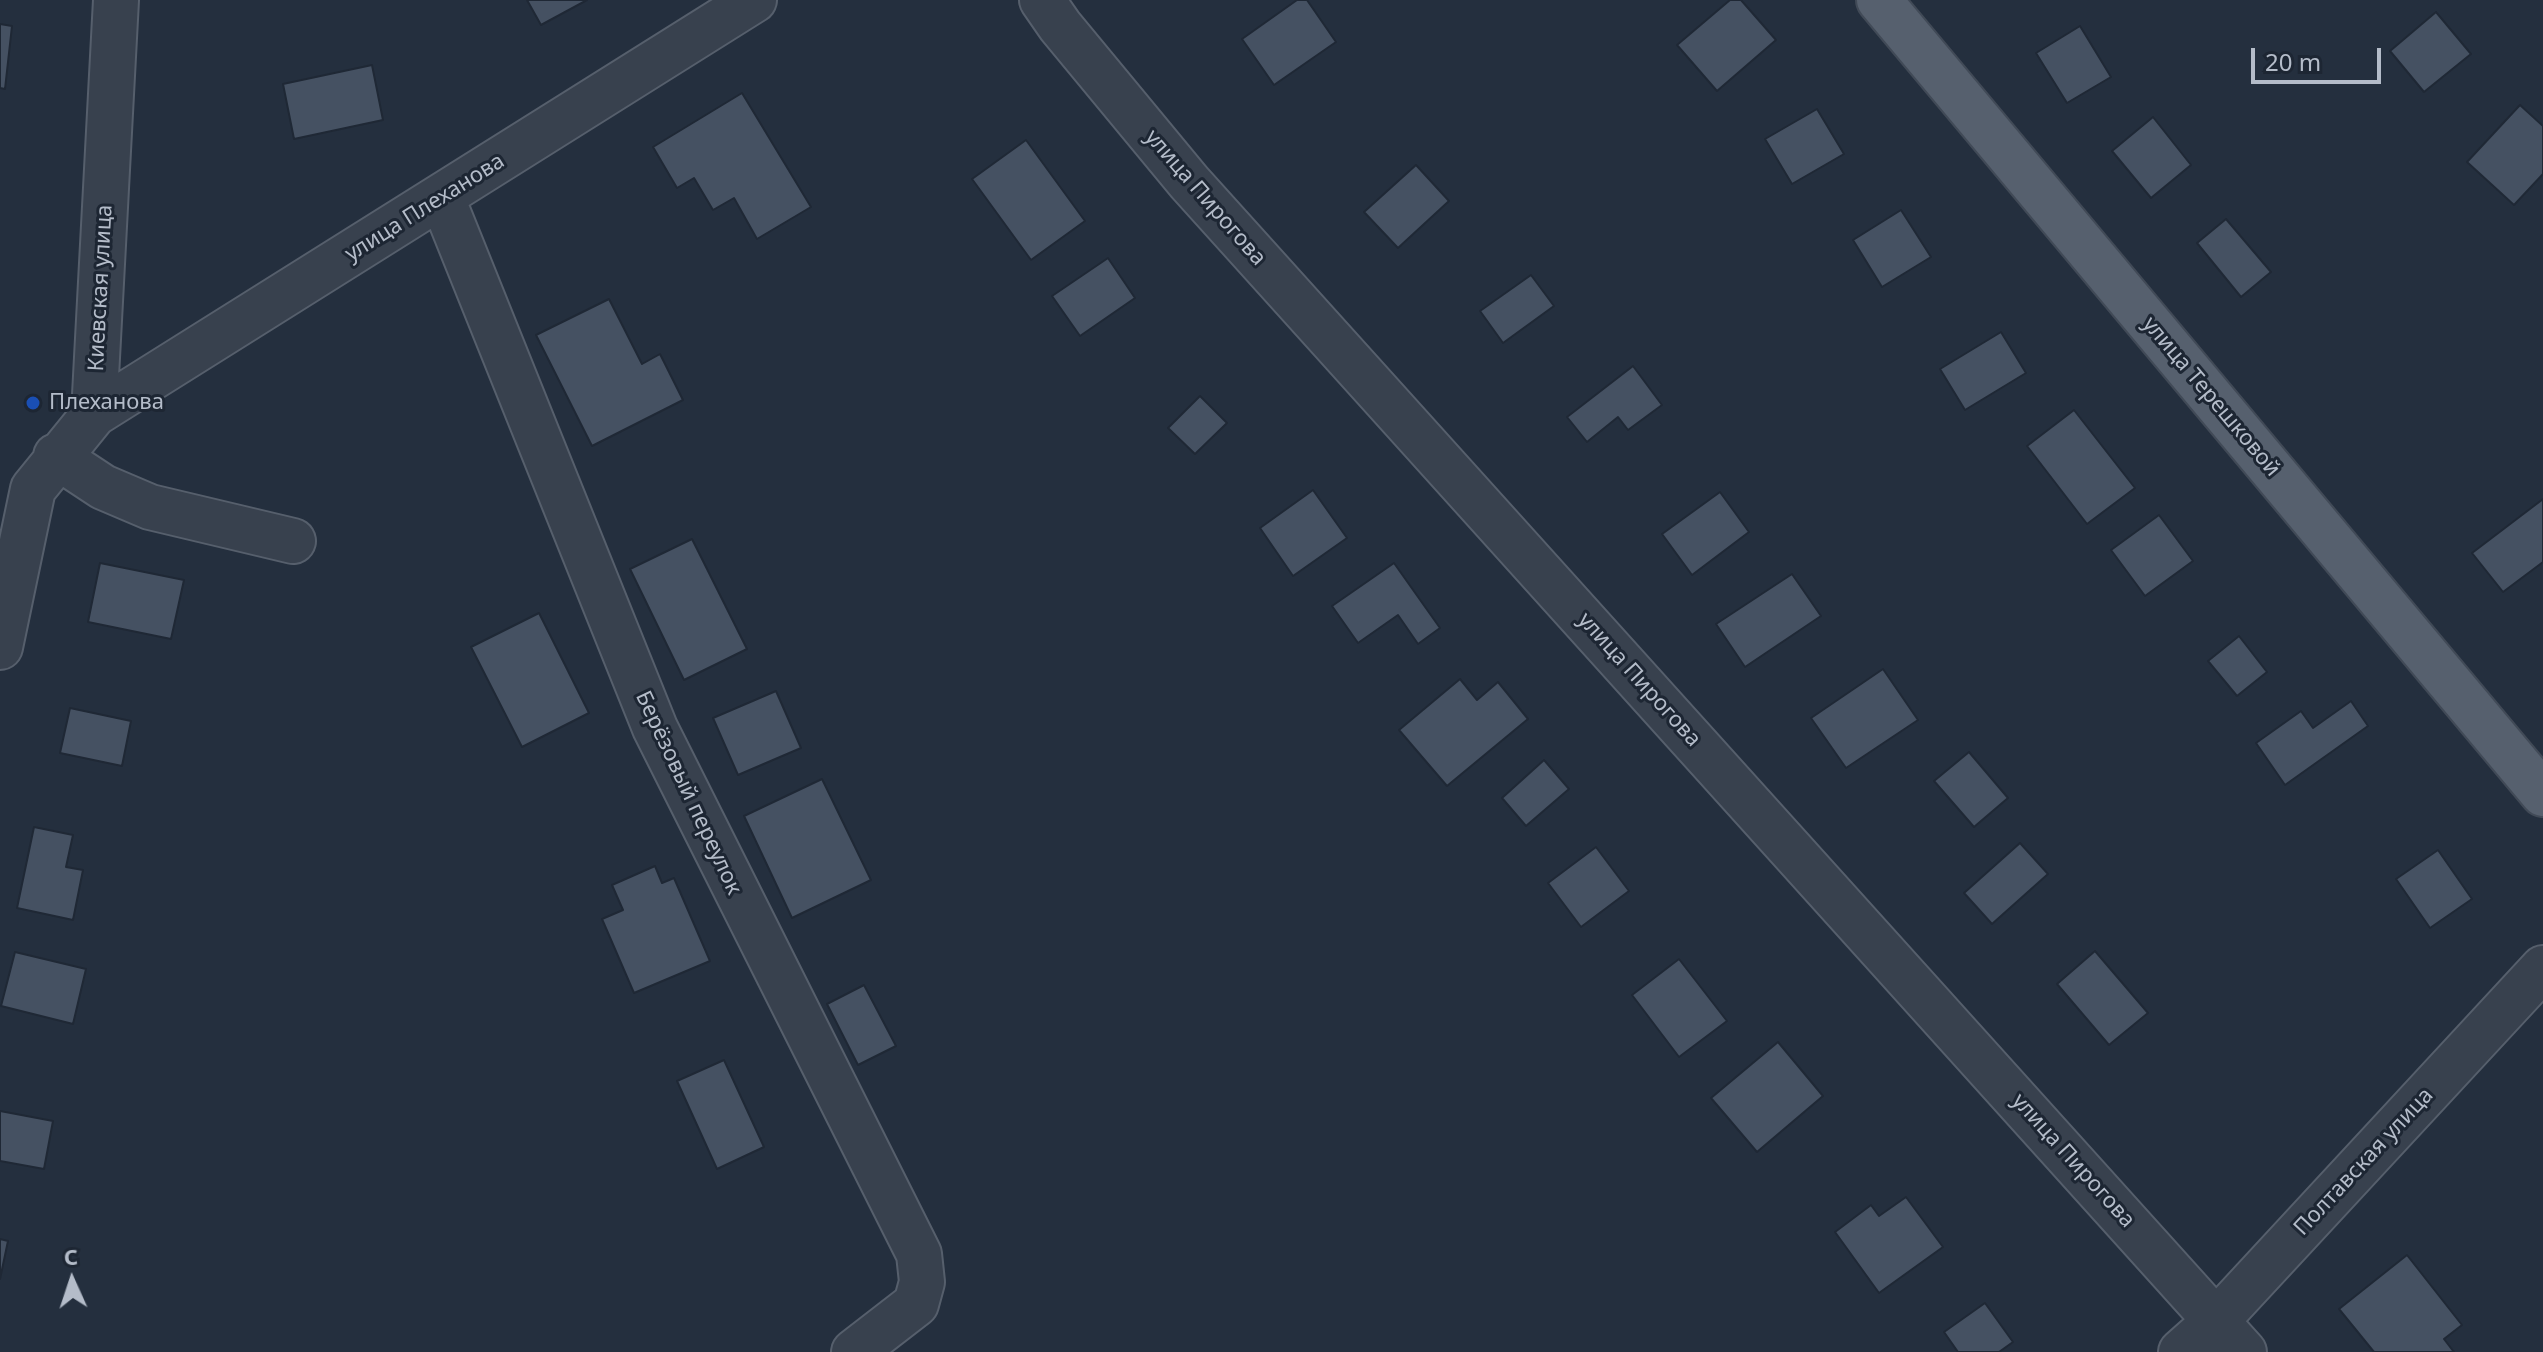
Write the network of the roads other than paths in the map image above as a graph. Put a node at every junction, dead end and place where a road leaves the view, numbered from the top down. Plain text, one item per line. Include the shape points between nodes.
1 (116, 0) edge
2 (754, 0) edge
3 (1042, 0) edge
4 (1879, 0) edge
5 (442, 198) junction
6 (94, 414) junction
7 (30, 476) edge
8 (293, 541) dead end
9 (0, 647) edge
10 (2543, 794) edge
11 (2543, 968) edge
12 (2231, 1336) edge
13 (854, 1352) edge
14 (2181, 1352) edge

1 - 6 street, Киевская улица
2 - 5 street, улица Плеханова
3 - 12 street, улица Пирогова via 1189,182
4 - 10 main road, улица Терешковой
5 - 6 street, улица Плеханова
5 - 13 street, Берёзовый переулок via 655,728 919,1254 922,1282 916,1304
6 - 7 street
7 - 8 street via 103,487 150,507
7 - 9 street
11 - 12 street, Полтавская улица
12 - 14 street, Полтавская улица

